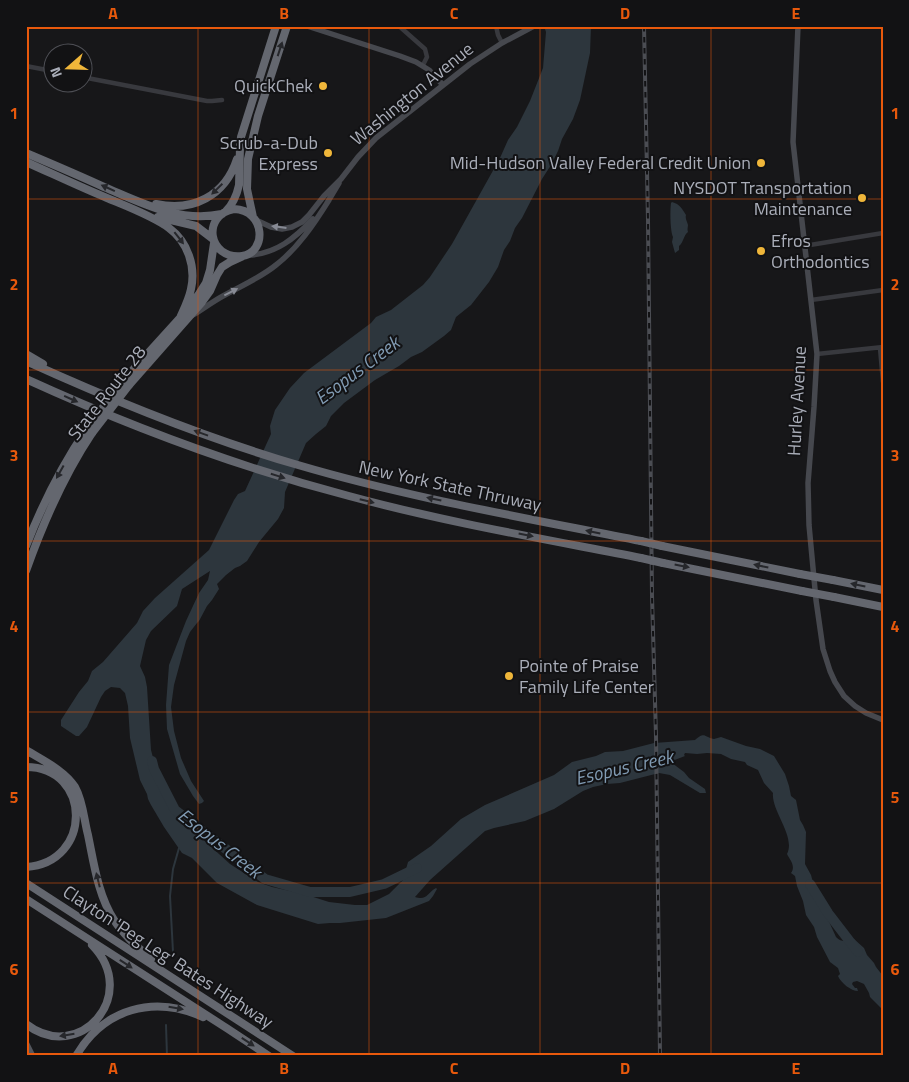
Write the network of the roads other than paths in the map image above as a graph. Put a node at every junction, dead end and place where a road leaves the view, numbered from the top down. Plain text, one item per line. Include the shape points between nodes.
1 (276, 26) edge
2 (287, 26) edge
3 (307, 26) edge
4 (399, 26) edge
5 (496, 26) edge
6 (798, 26) edge
7 (533, 27) edge
8 (502, 43) junction
9 (423, 65) junction
10 (26, 66) edge
11 (42, 69) edge
12 (92, 79) edge
13 (443, 85) junction
14 (222, 100) dead end
15 (240, 147) junction
16 (26, 153) edge
17 (26, 162) edge
18 (341, 179) junction
19 (124, 195) junction
20 (329, 200) junction
21 (139, 212) junction
22 (224, 213) junction
23 (254, 218) junction
24 (883, 233) edge
25 (214, 241) junction
26 (804, 246) junction
27 (245, 255) junction
28 (883, 290) edge
29 (810, 300) junction
30 (180, 318) junction
31 (190, 318) junction
32 (881, 348) edge
33 (26, 354) edge
34 (817, 354) junction
35 (26, 360) edge
36 (26, 378) edge
37 (883, 382) edge
38 (125, 383) junction
39 (80, 385) junction
40 (89, 432) junction
41 (26, 546) edge
42 (26, 571) edge
43 (883, 590) edge
44 (883, 607) edge
45 (883, 720) edge
46 (26, 750) edge
47 (26, 767) edge
48 (26, 867) edge
49 (26, 884) edge
50 (26, 899) edge
51 (62, 923) junction
52 (167, 974) junction
53 (26, 1024) edge
54 (228, 1029) junction
55 (26, 1044) edge
56 (32, 1056) edge
57 (76, 1056) edge
58 (269, 1056) edge
59 (293, 1056) edge

1 - 15 highway
23 -> 2 highway via 248,189 248,159 258,116
3 - 9 street
4 - 9 street via 425,50 427,57
5 - 8 street
6 - 26 street, Hurley Avenue via 793,142
7 - 8 street, Washington Avenue
8 - 13 street, Washington Avenue
9 - 13 street
10 - 11 street
12 - 14 street via 212,101
13 - 18 street, Washington Avenue via 376,138
15 -> 19 highway via 224,183 198,202 167,206
15 - 22 highway via 239,184
19 -> 16 highway
17 - 21 highway
18 - 20 street, Washington Avenue
18 -> 23 street, Washington Avenue via 306,219 292,227 277,228
19 - 22 highway via 181,215 204,217
20 - 27 street, Washington Avenue via 287,242 268,251
31 -> 20 street via 276,265 303,237
21 - 25 highway via 196,226
21 -> 30 highway via 170,228 188,252 193,273 192,288
22 - 23 highway via 239,210
22 - 25 highway via 214,225
23 - 27 highway via 260,232 253,250
24 - 26 street
25 - 27 highway via 226,254
25 - 30 highway, State Route 28 via 206,283
26 - 29 street, Hurley Avenue
27 - 31 highway, State Route 28 via 222,267
28 - 29 street
29 - 34 street, Hurley Avenue
30 - 38 highway, State Route 28
31 - 38 highway, State Route 28
32 - 34 street
32 - 37 street
33 - 39 highway
34 - 45 street, Hurley Avenue via 808,504 820,629 828,664 844,696 866,713
35 - 39 highway, New York State Thruway
36 -> 44 highway, New York State Thruway, bridge via 137,426 236,463 320,488 406,510
38 - 40 highway, State Route 28, bridge
43 -> 39 highway, New York State Thruway, bridge via 410,494 324,473 241,447
40 -> 41 highway, State Route 28 via 58,475
40 - 42 highway, State Route 28 via 52,506
52 -> 46 highway via 127,936 108,909 74,787 63,774
47 - 48 highway via 45,770 65,784 73,796 76,810 76,826 62,852 43,864
49 - 52 highway, Clayton 'Peg Leg' Bates Highway
50 - 51 highway, Clayton 'Peg Leg' Bates Highway
51 -> 53 highway via 91,944 101,957 108,972 107,1003 95,1022 69,1035 45,1034
51 -> 54 highway, Clayton 'Peg Leg' Bates Highway
52 - 59 highway, Clayton 'Peg Leg' Bates Highway
57 -> 54 highway via 89,1037 107,1022 143,1007 182,1009
54 -> 58 highway
55 - 56 main road

